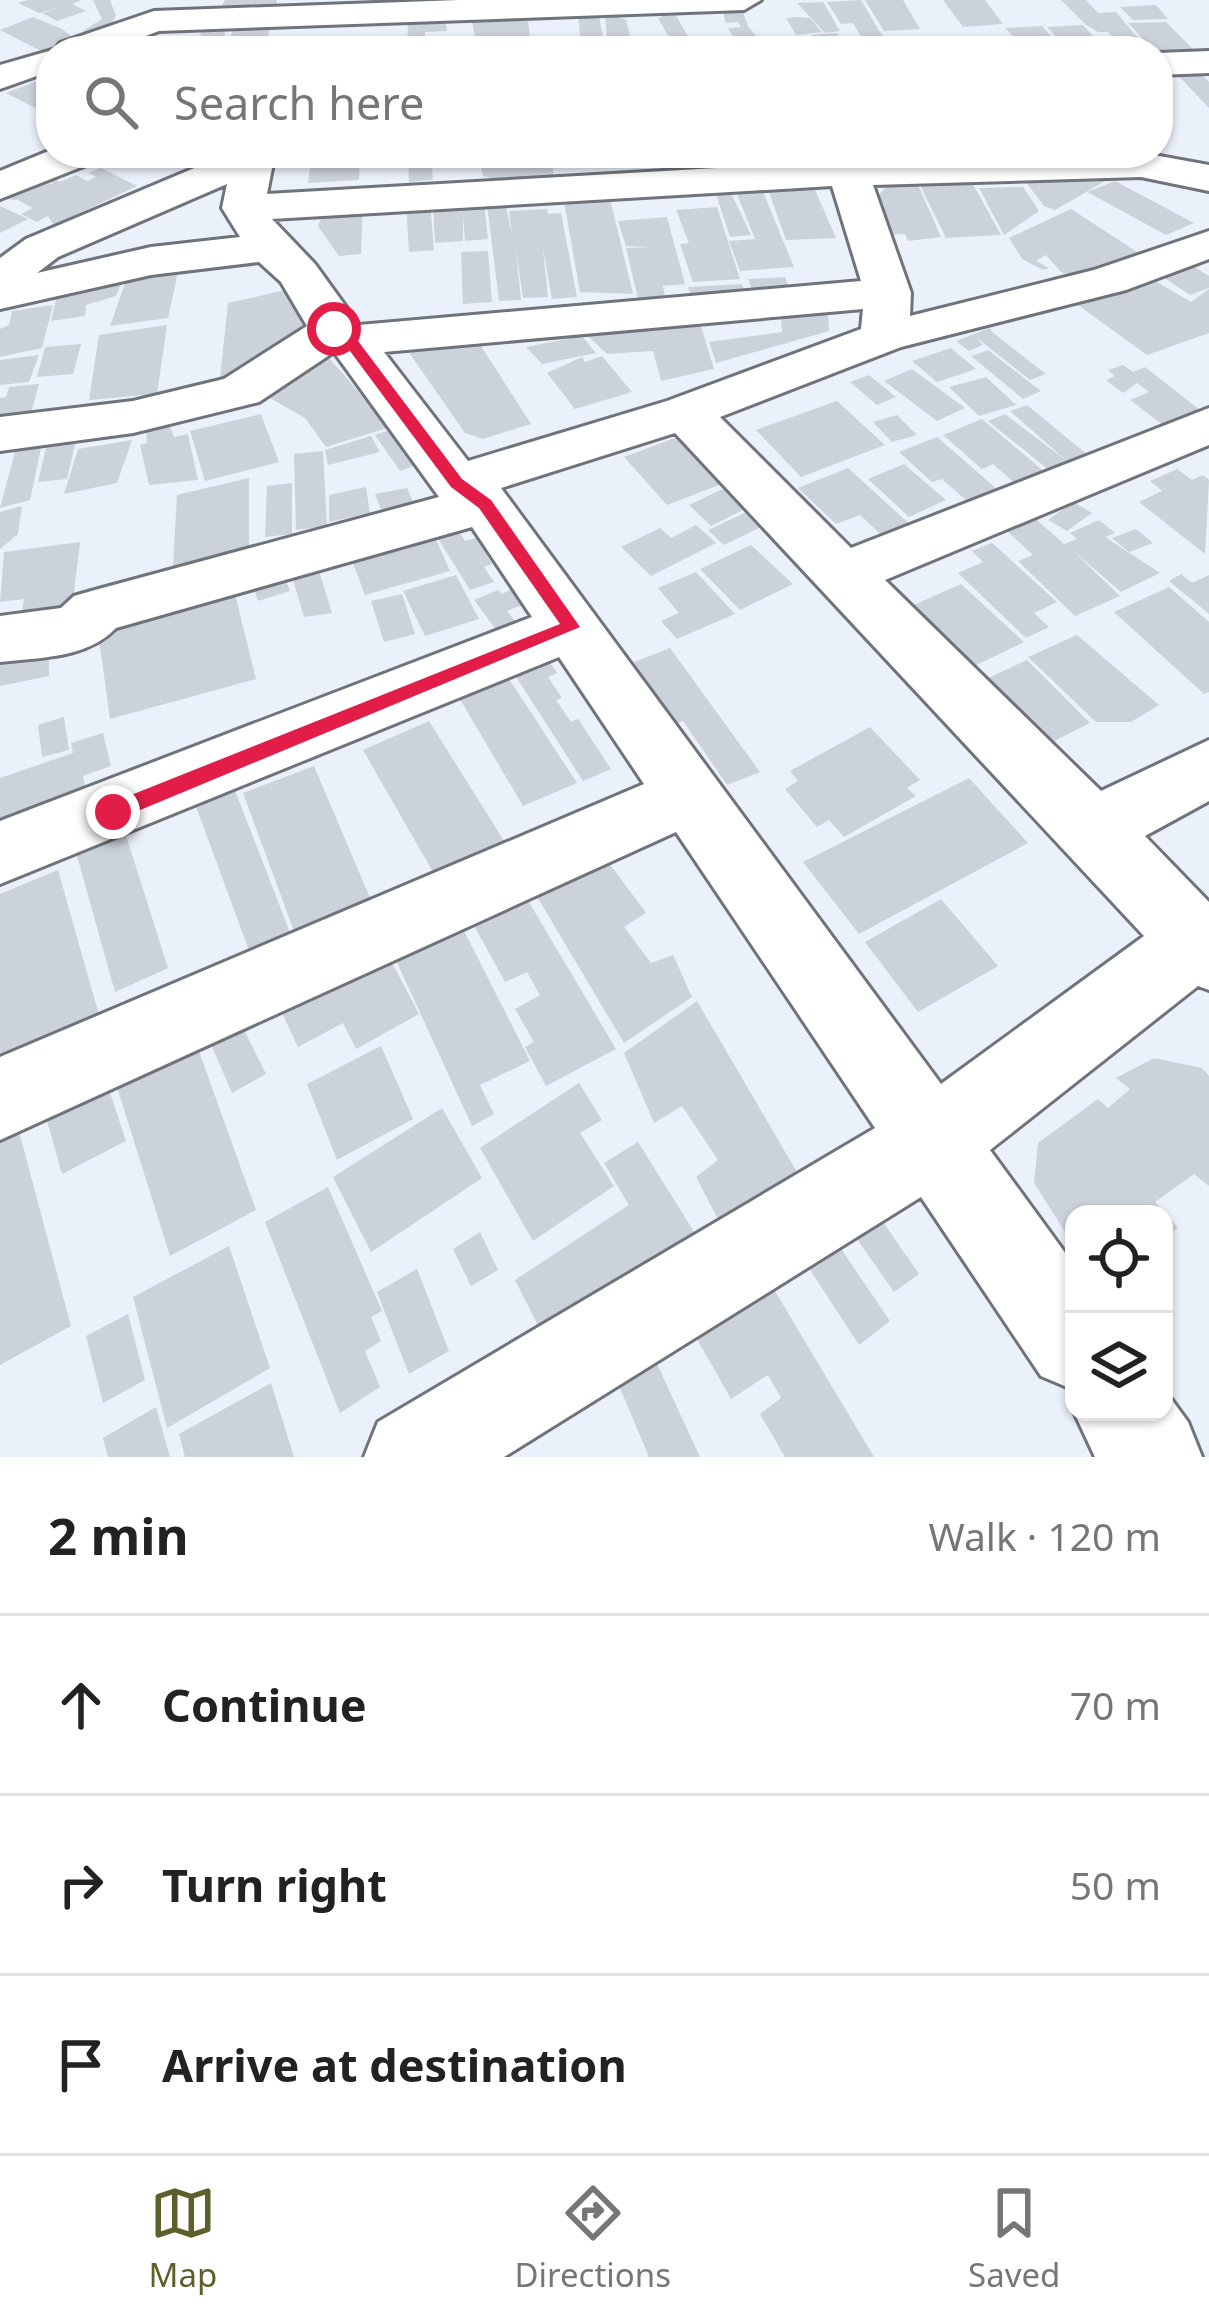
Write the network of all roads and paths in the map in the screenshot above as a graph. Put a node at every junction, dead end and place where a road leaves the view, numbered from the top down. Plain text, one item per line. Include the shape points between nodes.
1 (745, 0) edge
2 (147, 10) edge
3 (648, 13) edge
4 (100, 36) edge
5 (165, 36) edge
6 (1209, 62) edge
7 (1173, 63) edge
8 (36, 65) edge
9 (0, 78) edge
10 (44, 168) edge
11 (741, 168) edge
12 (843, 168) edge
13 (1168, 168) edge
14 (1209, 179) edge
15 (0, 186) edge
16 (254, 192) edge
17 (1209, 244) edge
18 (0, 279) edge
19 (0, 295) edge
20 (886, 315) junction
21 (342, 335) junction
22 (686, 412) junction
23 (1209, 425) edge
24 (0, 434) edge
25 (471, 493) junction
26 (839, 576) junction
27 (571, 627) junction
28 (0, 639) edge
29 (1209, 768) edge
30 (689, 795) junction
31 (1095, 828) junction
32 (0, 853) edge
33 (1203, 948) edge
34 (0, 1099) edge
35 (935, 1141) junction
36 (1065, 1330) edge
37 (1128, 1421) edge
38 (413, 1457) edge
39 (1153, 1457) edge

1 - 3 street
2 - 3 street
2 - 4 street
2 - 5 street
6 - 7 street
8 - 9 street
10 - 15 street
11 - 16 street
12 - 20 street
13 - 14 street
16 - 18 street via 42,248
16 - 19 street via 151,261
16 - 21 street
17 - 20 street via 1110,280
20 - 21 street
20 - 22 street
21 - 24 street via 241,391 134,417
21 - 25 street
22 - 25 street
22 - 26 street
23 - 26 street
25 - 27 street
25 - 28 street via 95,612 78,629
26 - 31 street
27 - 30 street
27 - 32 street
29 - 31 street
30 - 34 street
30 - 35 street
31 - 33 street
33 - 35 street
35 - 36 street
35 - 38 street
37 - 39 street

